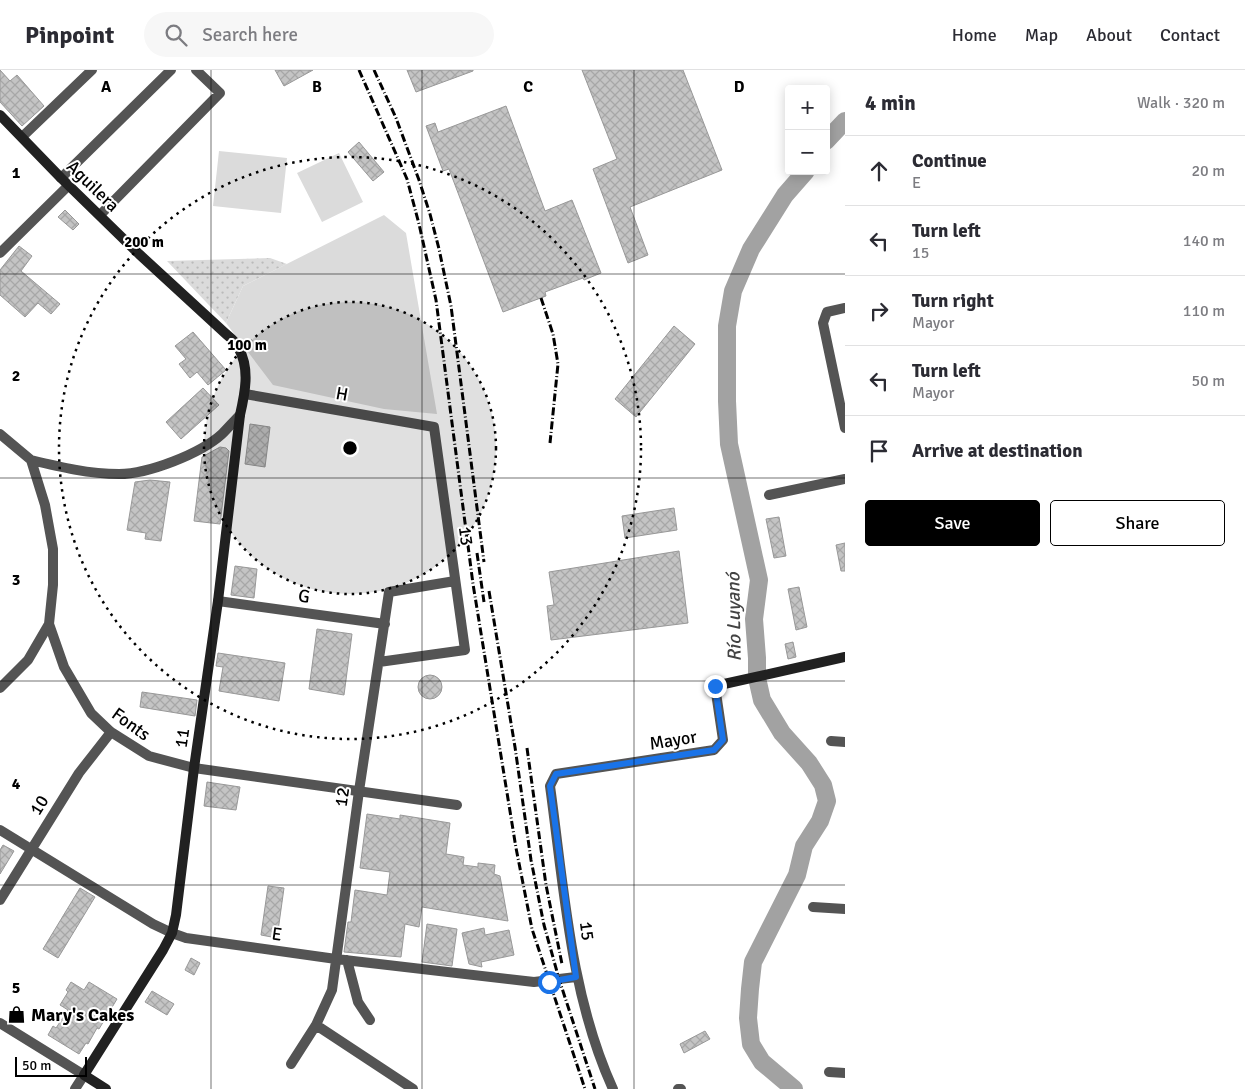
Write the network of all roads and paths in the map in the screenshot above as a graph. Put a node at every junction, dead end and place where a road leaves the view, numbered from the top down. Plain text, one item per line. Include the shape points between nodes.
1 (92, 70) edge
2 (171, 70) edge
3 (196, 70) edge
4 (0, 115) edge
5 (22, 137) junction
6 (61, 178) junction
7 (69, 185) junction
8 (100, 215) junction
9 (0, 253) edge
10 (845, 308) edge
11 (246, 366) joint
12 (244, 394) junction
13 (240, 415) junction
14 (434, 427) joint
15 (845, 428) edge
16 (0, 434) edge
17 (32, 460) junction
18 (845, 479) edge
19 (769, 495) dead end
20 (456, 581) junction
21 (218, 601) junction
22 (49, 624) junction
23 (385, 624) junction
24 (845, 657) edge
25 (380, 662) junction
26 (0, 688) edge
27 (111, 732) junction
28 (831, 741) dead end
29 (845, 742) edge
30 (194, 768) junction
31 (556, 774) joint
32 (359, 791) junction
33 (457, 805) dead end
34 (0, 830) edge
35 (30, 849) junction
36 (0, 900) edge
37 (813, 907) dead end
38 (845, 909) edge
39 (172, 933) junction
40 (336, 959) junction
41 (347, 960) junction
42 (576, 977) junction
43 (370, 1020) dead end
44 (0, 1022) edge
45 (316, 1025) junction
46 (292, 1064) dead end
47 (829, 1072) dead end
48 (845, 1073) edge
49 (84, 1075) junction
50 (75, 1089) edge
51 (106, 1089) edge
52 (413, 1089) edge
53 (613, 1089) edge

1 - 5 street
2 - 6 street
3 - 8 street via 220,94
4 - 5 street, Aguilera
5 - 6 street, Aguilera
6 - 7 street, Aguilera
7 - 8 street, Aguilera
7 - 9 street
8 - 11 street, Aguilera via 226,334 239,348
10 - 15 street via 827,312 823,323
11 - 12 street, 11
12 - 13 street, 11
12 - 14 street, H
13 - 17 street via 221,435 200,449 159,466 120,474 74,471
13 - 21 street, 11
14 - 20 street, 13
16 - 17 street
17 - 22 street, Fonts via 53,549
18 - 19 street
20 - 23 street, 12 via 389,592
20 - 25 street, 13 via 465,650
21 - 23 street, G
21 - 30 street, 11
22 - 26 street via 28,660
22 - 27 street, Fonts via 64,667 78,693 91,714
23 - 25 street, 12
24 - 31 street, Mayor via 715,686 723,740 714,750
25 - 32 street, 12
27 - 30 street, Fonts via 149,756
27 - 35 street, 10 via 79,773
28 - 29 street
30 - 32 street, Fonts
30 - 39 street, 11
31 - 42 street, 15 via 550,786
32 - 33 street, Fonts
32 - 40 street, 12
34 - 35 street, E
35 - 36 street, 10
35 - 39 street, E
37 - 38 street
39 - 40 street, E via 186,938
39 - 49 street, 11
40 - 41 street, E
40 - 45 street, 12 via 332,990
41 - 42 street, E via 534,982
41 - 43 street via 358,1002
42 - 53 street, 15 via 600,1060
44 - 49 street
45 - 46 street, 12
45 - 52 street
47 - 48 street
49 - 50 street, 11
49 - 51 street

